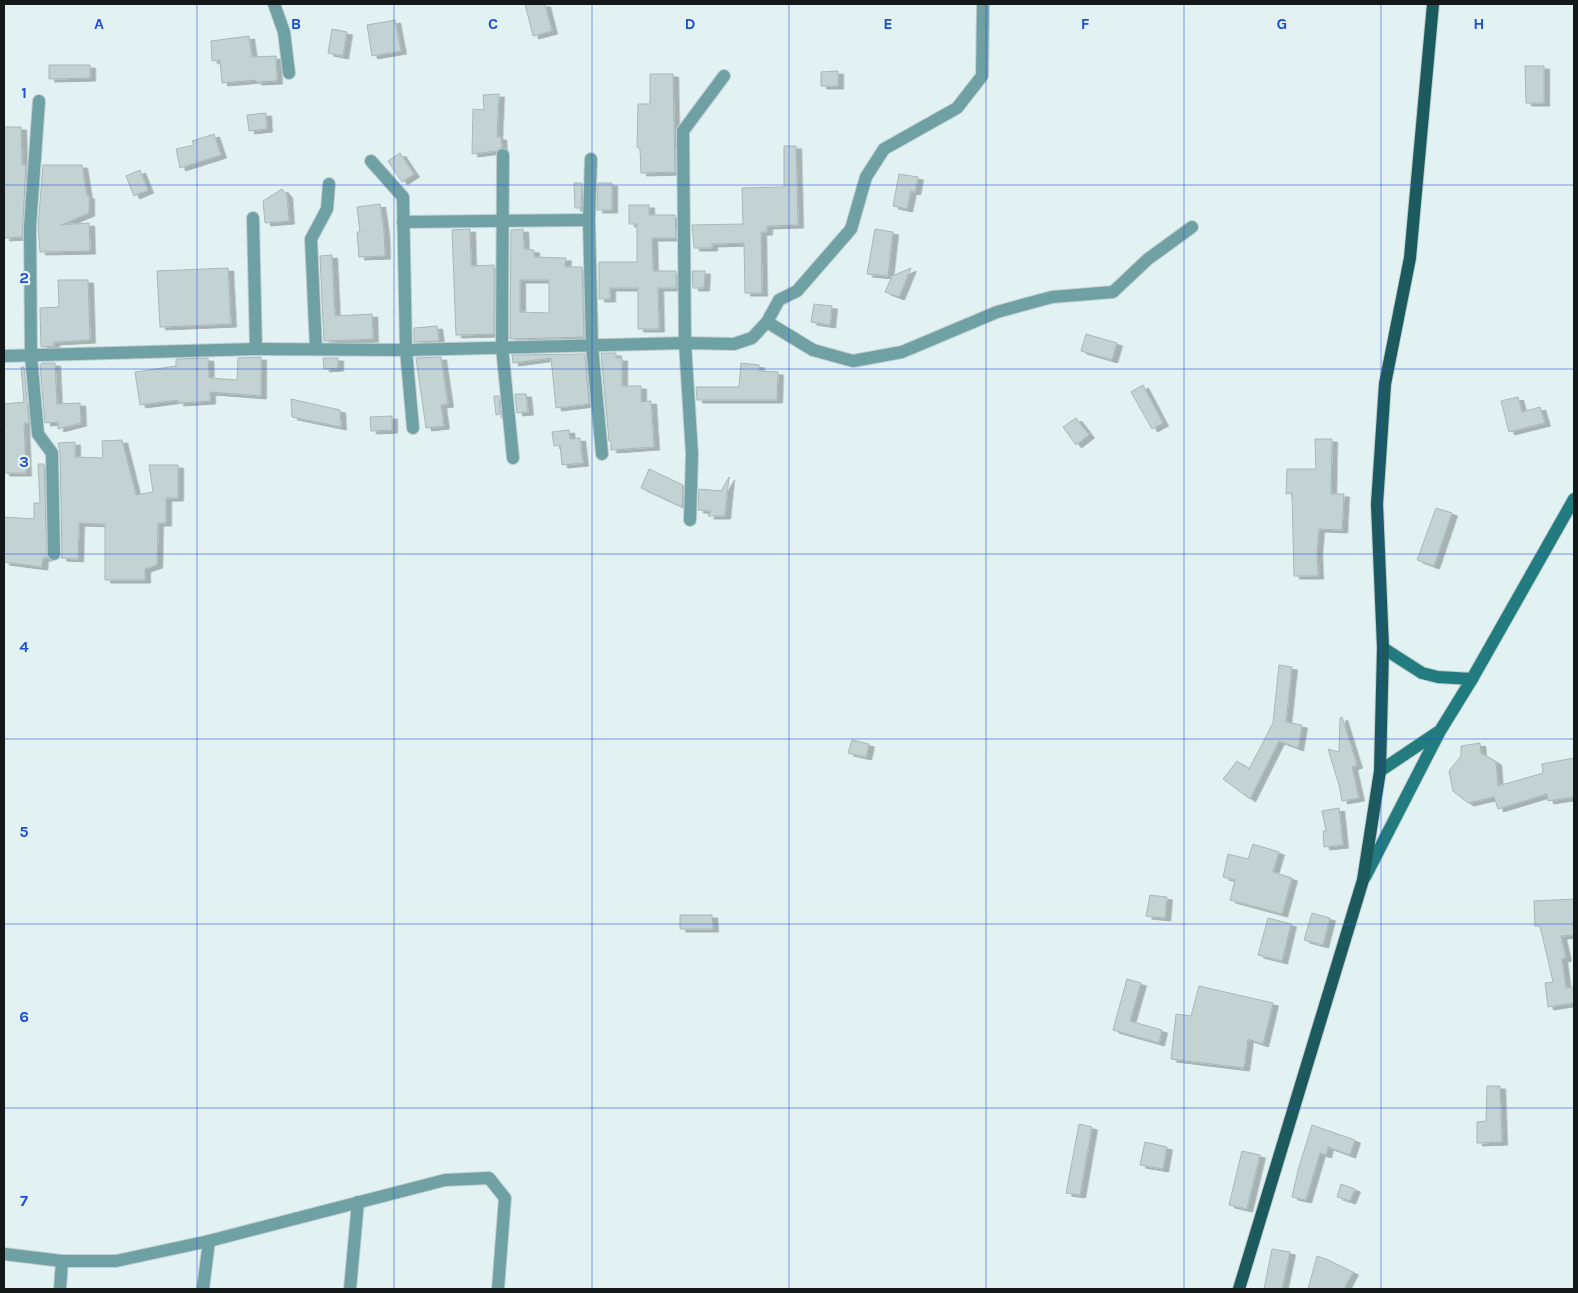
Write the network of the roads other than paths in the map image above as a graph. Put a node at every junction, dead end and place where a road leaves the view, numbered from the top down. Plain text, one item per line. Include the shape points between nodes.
1 (274, 4) edge
2 (983, 4) edge
3 (1432, 4) edge
4 (289, 73) dead end
5 (724, 76) dead end
6 (39, 101) dead end
7 (503, 155) dead end
8 (591, 159) dead end
9 (371, 161) dead end
10 (329, 184) dead end
11 (253, 218) dead end
12 (502, 220) junction
13 (589, 220) junction
14 (404, 222) junction
15 (1192, 227) dead end
16 (766, 322) junction
17 (685, 342) junction
18 (592, 346) junction
19 (502, 348) junction
20 (256, 349) junction
21 (316, 349) junction
22 (406, 350) junction
23 (4, 356) edge
24 (31, 356) junction
25 (413, 428) dead end
26 (602, 454) dead end
27 (513, 458) dead end
28 (1574, 499) edge
29 (690, 520) dead end
30 (54, 554) dead end
31 (1383, 648) junction
32 (1472, 679) junction
33 (1440, 731) junction
34 (1380, 771) junction
35 (1363, 880) junction
36 (358, 1202) junction
37 (209, 1241) junction
38 (4, 1254) edge
39 (62, 1261) junction
40 (60, 1289) edge
41 (203, 1289) edge
42 (350, 1289) edge
43 (498, 1289) edge
44 (1239, 1289) edge

1 - 4 street via 284,32
2 - 16 street via 982,76 957,108 884,149 866,177 851,229 797,291 779,300
3 - 31 main road via 1410,258 1385,384 1377,504
5 - 17 street via 683,131
6 - 24 street via 30,227
7 - 12 street
8 - 13 street
9 - 14 street via 403,197
10 - 21 street via 327,209 310,239
11 - 20 street
12 - 13 street
12 - 14 street
12 - 19 street
13 - 18 street
14 - 22 street
15 - 16 street via 1148,259 1113,292 1052,297 997,312 902,352 853,361 813,350
16 - 17 street via 752,338 734,344
17 - 18 street
17 - 29 street via 692,454
18 - 19 street
18 - 26 street
19 - 22 street
19 - 27 street
20 - 21 street
20 - 24 street
21 - 22 street
22 - 25 street
23 - 24 street
24 - 30 street via 38,434 52,453
28 - 32 main road
31 - 32 main road via 1422,673
31 - 34 main road
32 - 33 main road
33 - 34 main road
33 - 35 main road
34 - 35 main road
35 - 44 main road
36 - 37 street
36 - 42 street
36 - 43 street via 445,1180 489,1178 505,1198
37 - 39 street via 116,1261
37 - 41 street
38 - 39 street
39 - 40 street

